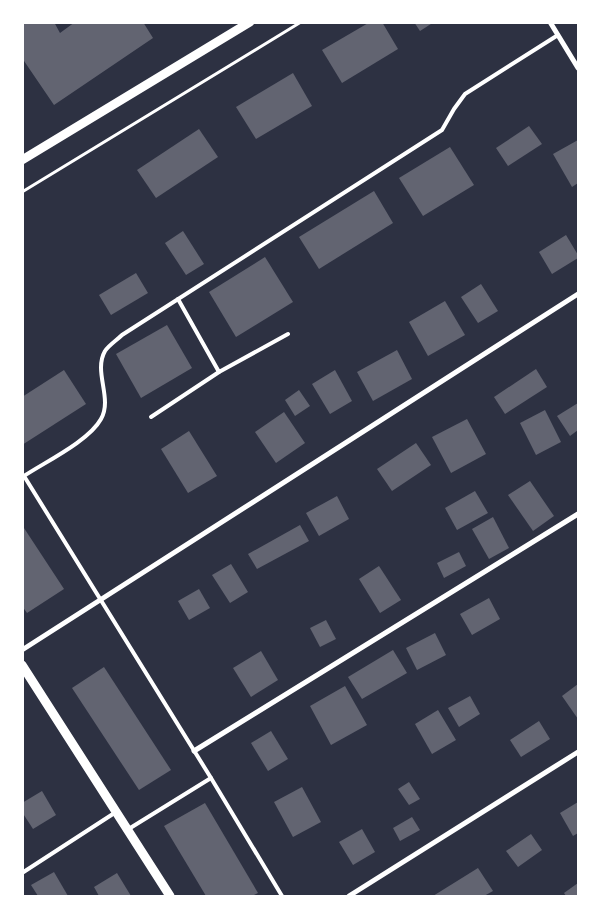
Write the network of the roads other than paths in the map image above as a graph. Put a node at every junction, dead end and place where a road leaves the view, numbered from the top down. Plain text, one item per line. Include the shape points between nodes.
1 (250, 22) edge
2 (550, 22) edge
3 (558, 35) junction
4 (578, 64) edge
5 (22, 160) edge
6 (578, 294) edge
7 (178, 300) junction
8 (288, 334) dead end
9 (219, 372) junction
10 (152, 417) dead end
11 (578, 514) edge
12 (100, 600) junction
13 (22, 650) edge
14 (22, 665) edge
15 (194, 751) junction
16 (578, 752) edge
17 (211, 778) junction
18 (116, 812) junction
19 (127, 830) junction
20 (22, 872) edge
21 (170, 896) edge
22 (282, 896) edge
23 (349, 896) edge

1 - 5 street
2 - 3 street
3 - 4 street
3 - 7 lane via 465,94 442,130
6 - 12 street
7 - 9 lane
7 - 12 lane via 122,335 105,351 100,372 106,398 102,418 89,434 24,476
8 - 9 lane
9 - 10 lane
11 - 15 street
12 - 13 street
12 - 15 lane
14 - 18 street
15 - 17 lane
16 - 23 street
17 - 19 lane
17 - 22 lane
18 - 19 street
18 - 20 lane
19 - 21 street

